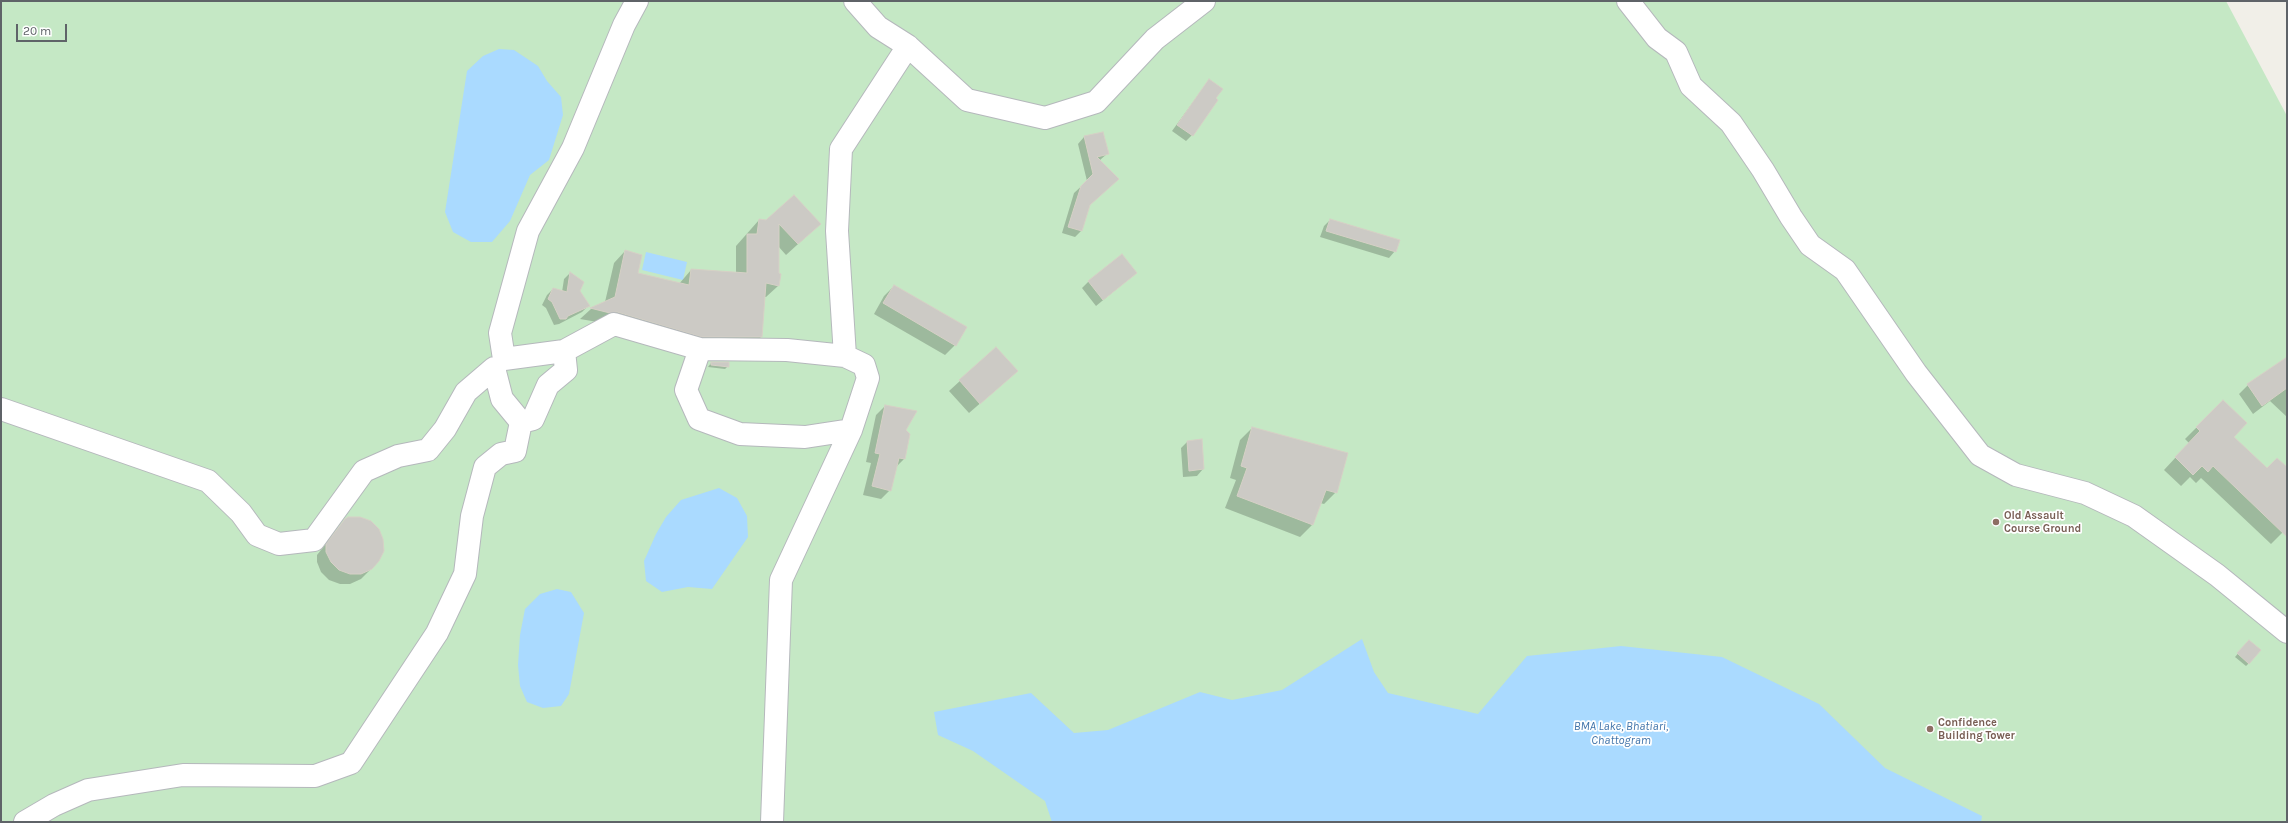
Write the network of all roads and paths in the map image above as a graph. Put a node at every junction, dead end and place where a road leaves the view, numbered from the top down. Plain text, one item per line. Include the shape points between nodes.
1 (637, 1) edge
2 (855, 1) edge
3 (1204, 1) edge
4 (1628, 1) edge
5 (908, 46) junction
6 (700, 349) junction
7 (564, 351) junction
8 (845, 356) junction
9 (499, 363) junction
10 (1, 409) edge
11 (521, 422) junction
12 (850, 430) junction
13 (2287, 632) edge
14 (25, 822) edge
15 (772, 822) edge

1 - 9 street via 624,25 573,148 528,231 500,333
2 - 5 street via 878,26
3 - 5 street via 1155,39 1096,102 1045,118 967,100
4 - 13 street via 1657,38 1676,52 1690,86 1731,124 1810,245 1845,270 1916,373 1980,455 2016,475 2085,493 2134,516 2217,575
5 - 8 street via 841,149 837,232
6 - 7 street via 614,324
6 - 8 street via 787,350
6 - 12 street via 686,390 699,419 740,434 805,437
7 - 9 street
7 - 11 street via 566,370 548,385 532,418
8 - 12 street via 864,366 868,378
9 - 10 street via 466,392 445,429 428,450 398,456 364,471 314,540 278,544 257,535 240,513 208,481
9 - 11 street via 502,398
11 - 14 street via 515,451 501,454 485,467 472,516 465,574 438,633 351,763 315,776 183,775 88,790 54,805
12 - 15 street via 781,580

